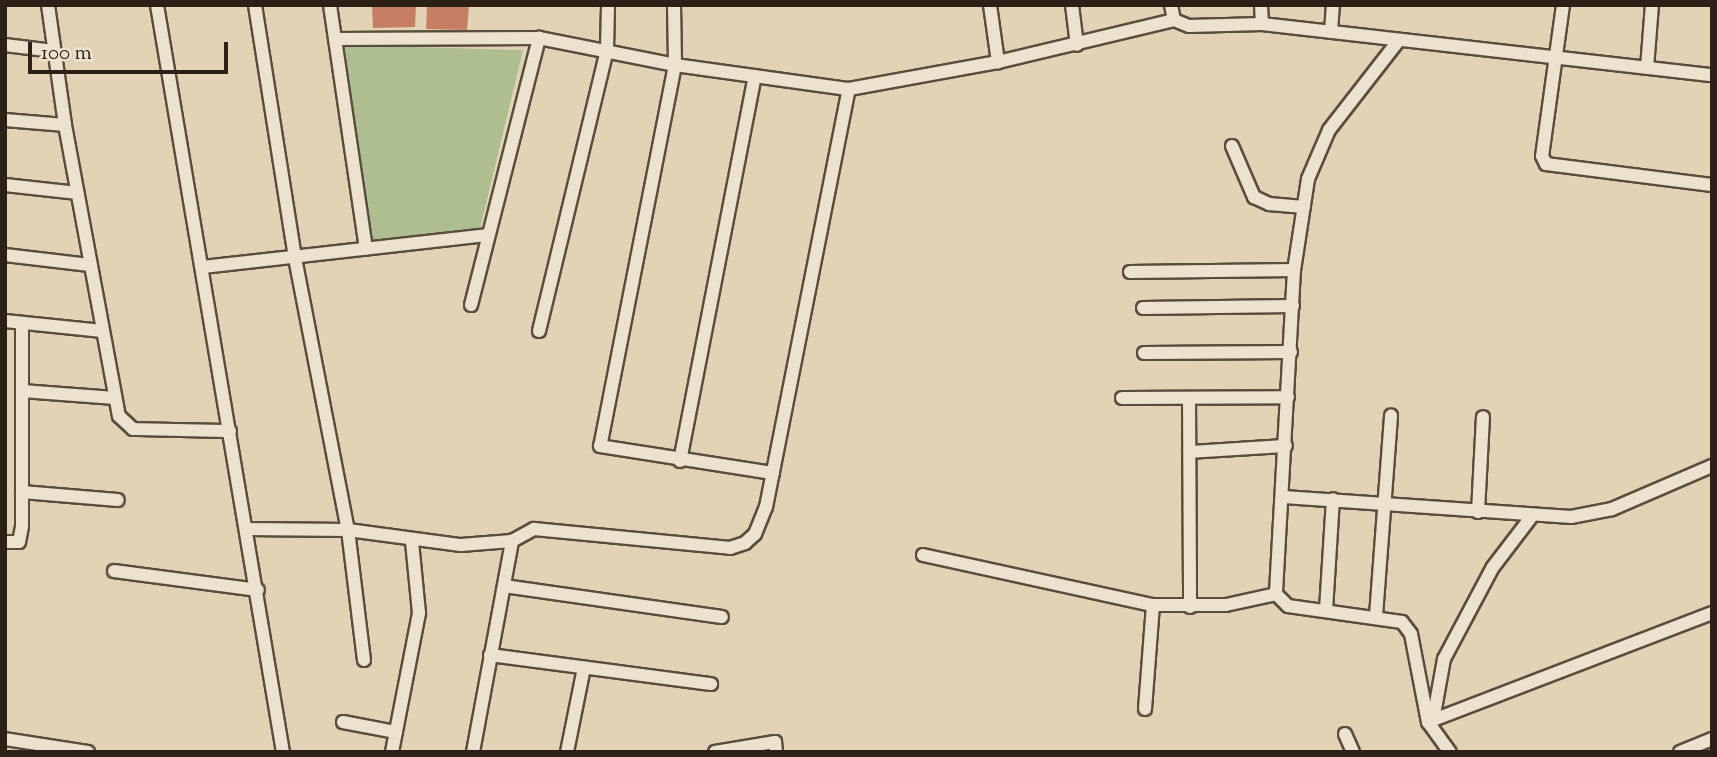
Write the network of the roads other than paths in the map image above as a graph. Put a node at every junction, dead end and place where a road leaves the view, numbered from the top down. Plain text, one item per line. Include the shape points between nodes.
1 (48, 5) edge
2 (157, 5) edge
3 (255, 5) edge
4 (330, 5) edge
5 (608, 5) edge
6 (674, 5) edge
7 (990, 5) edge
8 (1072, 5) edge
9 (1171, 5) edge
10 (1261, 5) edge
11 (1333, 5) edge
12 (1563, 5) edge
13 (1652, 5) edge
14 (1174, 20) junction
15 (1262, 24) junction
16 (1331, 32) junction
17 (539, 38) junction
18 (335, 39) junction
19 (1399, 40) junction
20 (5, 45) edge
21 (1077, 45) junction
22 (607, 50) junction
23 (54, 51) junction
24 (1559, 56) junction
25 (998, 62) junction
26 (675, 65) junction
27 (1647, 68) junction
28 (1712, 75) edge
29 (755, 76) junction
30 (849, 89) junction
31 (5, 120) edge
32 (65, 125) junction
33 (1232, 146) dead end
34 (5, 185) edge
35 (1712, 185) edge
36 (78, 193) junction
37 (1304, 207) junction
38 (487, 235) junction
39 (366, 248) junction
40 (5, 255) edge
41 (295, 258) junction
42 (89, 265) junction
43 (202, 267) junction
44 (1294, 270) junction
45 (1130, 272) dead end
46 (471, 305) dead end
47 (1293, 306) junction
48 (1143, 308) dead end
49 (5, 321) edge
50 (22, 323) junction
51 (102, 331) junction
52 (539, 331) dead end
53 (1291, 352) junction
54 (1144, 353) dead end
55 (22, 391) junction
56 (1189, 397) junction
57 (1288, 397) junction
58 (115, 398) junction
59 (1122, 398) dead end
60 (1391, 416) dead end
61 (1483, 417) dead end
62 (230, 430) junction
63 (1286, 446) junction
64 (1189, 452) junction
65 (680, 461) junction
66 (1712, 466) edge
67 (773, 473) junction
68 (22, 492) junction
69 (1284, 497) junction
70 (1333, 499) junction
71 (118, 500) dead end
72 (1387, 503) junction
73 (1478, 512) junction
74 (1532, 516) junction
75 (246, 529) junction
76 (348, 530) junction
77 (512, 541) junction
78 (5, 542) edge
79 (412, 542) junction
80 (923, 555) dead end
81 (114, 571) dead end
82 (504, 586) junction
83 (258, 590) junction
84 (1276, 594) junction
85 (1153, 605) junction
86 (1190, 607) junction
87 (1326, 610) junction
88 (1712, 613) edge
89 (1377, 616) junction
90 (722, 617) dead end
91 (490, 655) junction
92 (364, 660) dead end
93 (584, 668) junction
94 (711, 684) dead end
95 (1145, 709) dead end
96 (1431, 721) junction
97 (343, 722) dead end
98 (396, 732) junction
99 (1345, 734) dead end
100 (5, 739) edge
101 (1712, 739) edge
102 (1449, 751) edge
103 (88, 752) edge
104 (283, 752) edge
105 (393, 752) edge
106 (473, 752) edge
107 (567, 752) edge
108 (715, 752) edge
109 (776, 752) edge
110 (1353, 752) edge
111 (1680, 752) edge

1 - 23 street
2 - 43 street
3 - 41 street
4 - 18 street
5 - 22 street
6 - 26 street
7 - 25 street
8 - 21 street
9 - 14 street
10 - 15 street
11 - 16 street
12 - 24 street
13 - 27 street
14 - 15 street via 1189,26
14 - 21 street
15 - 16 street
16 - 19 street
17 - 18 street
17 - 22 street
17 - 38 street
18 - 39 street
19 - 24 street
19 - 37 street via 1329,130 1312,167
20 - 23 street
21 - 25 street
22 - 26 street
22 - 52 street
23 - 32 street
24 - 27 street
24 - 35 street via 1542,156 1546,164
25 - 30 street
26 - 29 street
26 - 65 street via 600,446
27 - 28 street
29 - 30 street
29 - 65 street
30 - 67 street
31 - 32 street
32 - 36 street
33 - 37 street via 1254,197 1269,204
34 - 36 street
36 - 42 street
37 - 44 street
38 - 39 street
38 - 46 street
39 - 41 street
40 - 42 street
41 - 43 street
41 - 76 street
42 - 51 street
43 - 62 street
44 - 45 street
44 - 47 street
47 - 48 street
47 - 53 street
49 - 50 street
50 - 51 street
50 - 55 street
51 - 58 street
53 - 54 street
53 - 57 street
55 - 58 street
55 - 68 street
56 - 57 street
56 - 59 street
56 - 64 street
57 - 63 street
58 - 62 street via 119,416 128,427
60 - 72 street
61 - 73 street
62 - 75 street
63 - 64 street
63 - 69 street
64 - 86 street
65 - 67 street
66 - 74 street via 1612,509 1571,517
67 - 77 street via 761,522 740,546 534,529
68 - 71 street
68 - 78 street via 19,542
69 - 70 street
69 - 84 street
70 - 72 street
70 - 87 street
72 - 73 street
72 - 89 street
73 - 74 street
74 - 96 street via 1493,567 1444,659
75 - 76 street
75 - 83 street
76 - 79 street
76 - 92 street
77 - 79 street
77 - 82 street
79 - 98 street via 419,613
80 - 85 street
81 - 83 street
82 - 90 street
82 - 91 street
83 - 104 street
84 - 86 street
84 - 87 street via 1288,606
85 - 86 street
85 - 95 street
87 - 89 street
88 - 96 street
89 - 96 street via 1402,622 1410,634
91 - 93 street
91 - 106 street
93 - 94 street
93 - 107 street
96 - 102 street
97 - 98 street
98 - 105 street
99 - 110 street
100 - 103 street
101 - 111 street
108 - 109 street via 775,742

